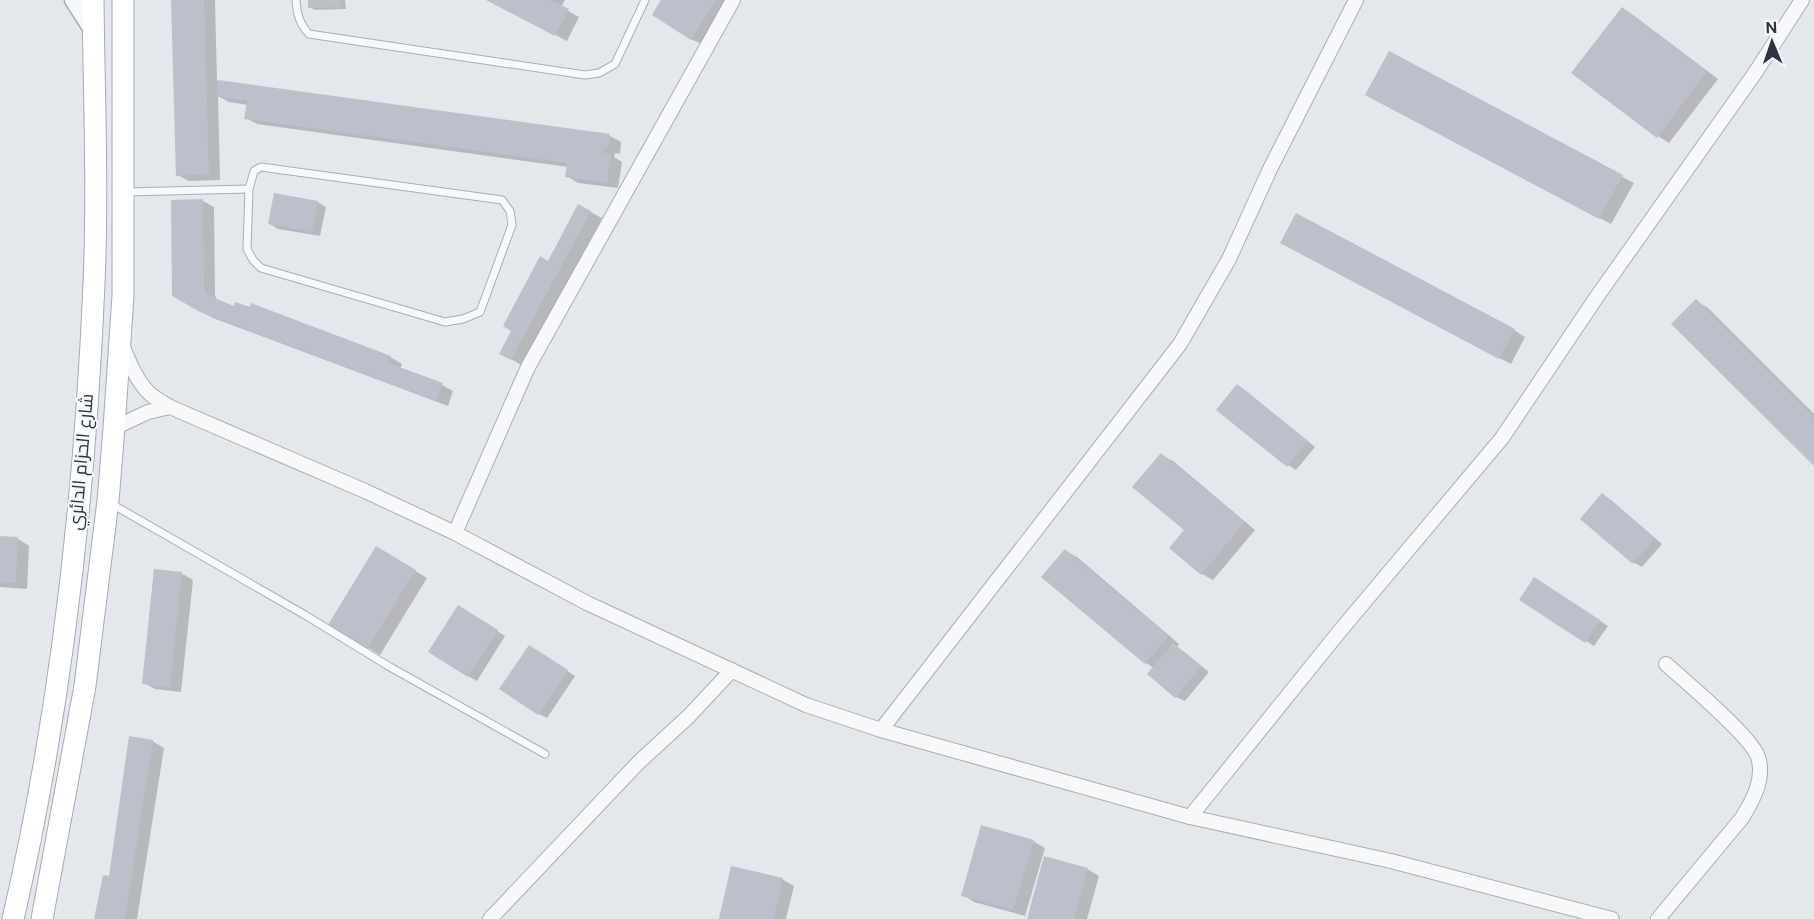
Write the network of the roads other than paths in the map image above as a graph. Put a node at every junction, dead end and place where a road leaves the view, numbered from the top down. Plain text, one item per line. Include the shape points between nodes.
1 (73, 0) edge
2 (93, 0) edge
3 (123, 0) edge
4 (296, 0) edge
5 (645, 0) edge
6 (733, 0) edge
7 (1356, 0) edge
8 (1802, 0) edge
9 (93, 31) junction
10 (249, 189) junction
11 (123, 192) junction
12 (121, 343) junction
13 (170, 407) junction
14 (114, 428) junction
15 (108, 501) junction
16 (455, 533) junction
17 (1666, 664) dead end
18 (732, 670) junction
19 (881, 730) junction
20 (545, 754) dead end
21 (1190, 817) junction
22 (1606, 918) edge
23 (13, 919) edge
24 (42, 919) edge
25 (490, 919) edge
26 (1658, 919) edge

1 - 9 street
2 - 9 main road, شارع الحزام الدائري
3 - 11 main road, شارع الحزام الدائري
4 - 5 lane via 297,14 309,34 585,75 615,64
6 - 16 street via 528,367
7 - 19 street via 1270,169 1230,259 1180,344
8 - 21 street via 1502,438
9 - 23 main road, شارع الحزام الدائري via 94,281 87,420 46,754
10 - 10 lane via 254,171 271,168 502,200 510,211 512,225 480,312 445,322 261,268 247,249
10 - 11 lane
11 - 12 main road, شارع الحزام الدائري
12 - 13 street via 142,384
12 - 14 main road, شارع الحزام الدائري
13 - 14 street via 148,412
13 - 16 street
14 - 15 main road, شارع الحزام الدائري
15 - 20 lane
15 - 24 main road, شارع الحزام الدائري via 85,686
16 - 18 street via 587,603
17 - 26 street via 1752,746 1760,770 1758,786 1742,818
18 - 19 street via 806,705
18 - 25 street
19 - 21 street
21 - 22 street via 1391,861

